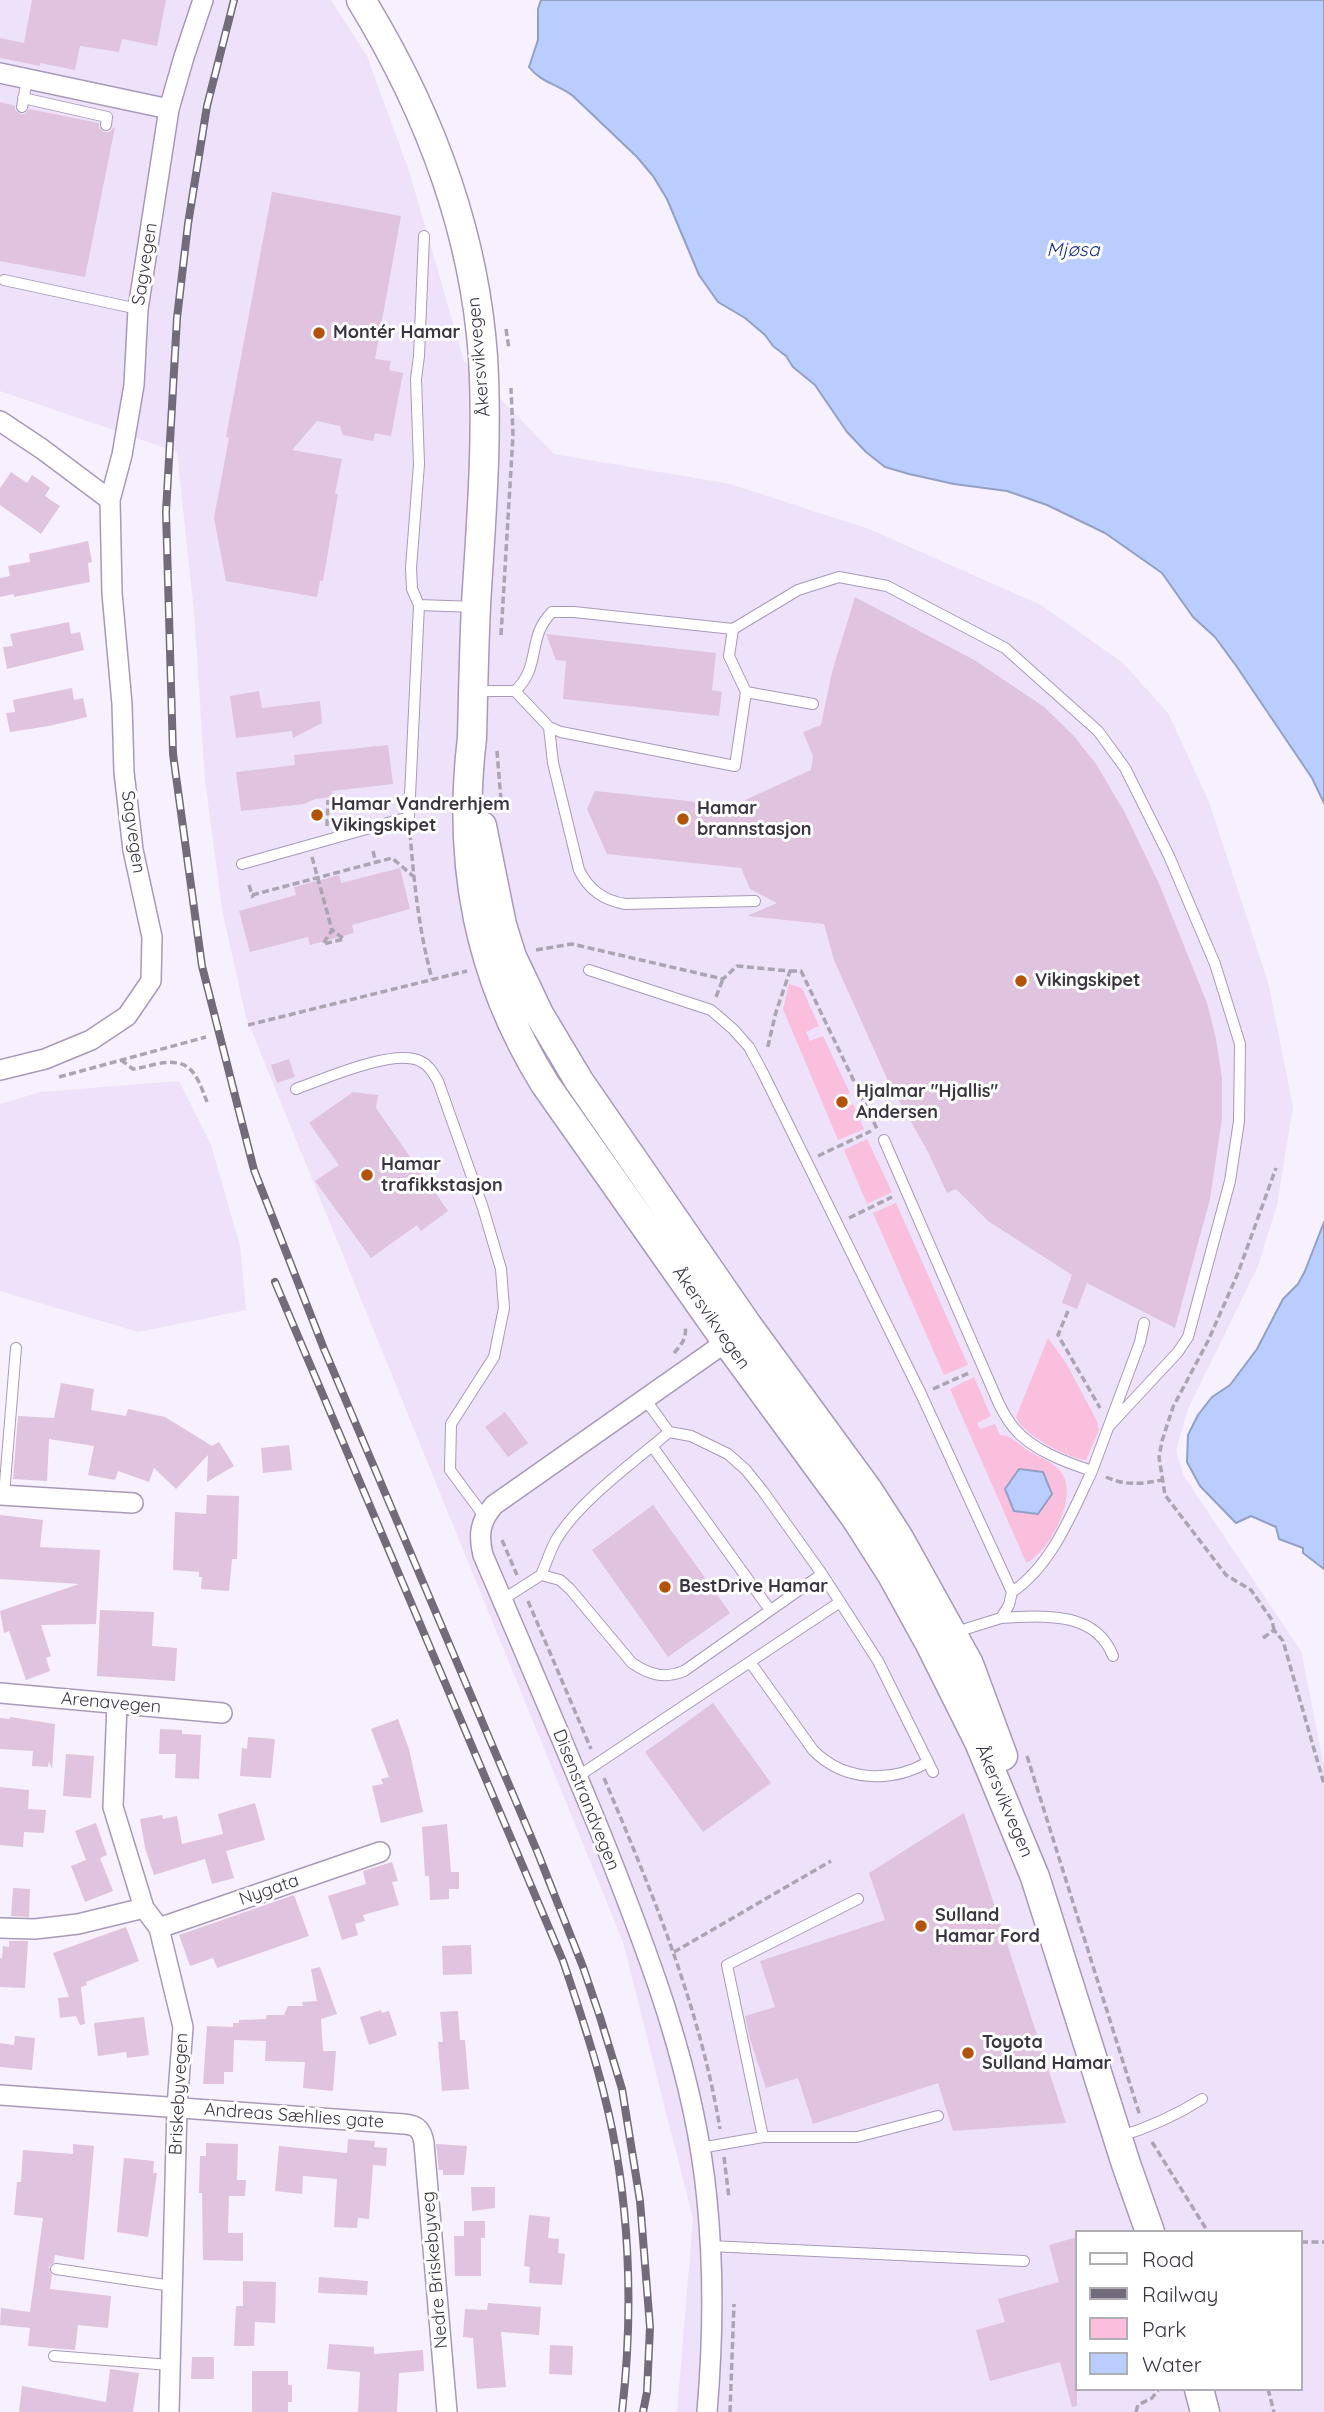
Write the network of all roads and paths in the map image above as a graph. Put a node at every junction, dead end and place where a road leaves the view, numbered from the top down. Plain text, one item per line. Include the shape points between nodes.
1 (203, 0) edge
2 (360, 0) edge
3 (0, 73) edge
4 (24, 95) junction
5 (169, 109) junction
6 (106, 125) dead end
7 (424, 236) dead end
8 (4, 280) dead end
9 (138, 309) junction
10 (505, 323) dead end
11 (509, 361) dead end
12 (511, 386) dead end
13 (0, 422) edge
14 (110, 500) junction
15 (419, 604) junction
16 (476, 607) junction
17 (733, 629) junction
18 (501, 641) dead end
19 (473, 691) junction
20 (515, 691) junction
21 (746, 692) junction
22 (813, 704) dead end
23 (549, 727) junction
24 (484, 739) junction
25 (328, 800) dead end
26 (409, 817) junction
27 (503, 820) dead end
28 (316, 844) junction
29 (373, 851) dead end
30 (376, 863) junction
31 (242, 864) dead end
32 (413, 876) junction
33 (316, 880) junction
34 (249, 885) dead end
35 (755, 901) dead end
36 (332, 930) junction
37 (538, 962) dead end
38 (468, 970) dead end
39 (589, 970) dead end
40 (790, 971) junction
41 (432, 979) junction
42 (248, 1025) dead end
43 (206, 1037) dead end
44 (121, 1060) junction
45 (0, 1070) edge
46 (762, 1071) junction
47 (53, 1078) dead end
48 (296, 1089) dead end
49 (207, 1102) dead end
50 (877, 1128) junction
51 (884, 1140) joint
52 (807, 1162) junction
53 (1276, 1168) dead end
54 (906, 1191) junction
55 (838, 1224) junction
56 (1068, 1311) dead end
57 (1144, 1323) dead end
58 (737, 1333) junction
59 (16, 1348) dead end
60 (983, 1367) junction
61 (921, 1394) junction
62 (645, 1399) junction
63 (1110, 1425) junction
64 (669, 1432) junction
65 (652, 1446) junction
66 (1092, 1471) junction
67 (1162, 1480) junction
68 (2, 1495) edge
69 (133, 1503) dead end
70 (484, 1516) junction
71 (822, 1574) junction
72 (541, 1575) junction
73 (1012, 1592) junction
74 (502, 1600) junction
75 (840, 1602) junction
76 (770, 1610) junction
77 (1001, 1618) junction
78 (1274, 1630) junction
79 (942, 1638) junction
80 (1263, 1638) dead end
81 (1113, 1657) dead end
82 (750, 1662) junction
83 (0, 1693) edge
84 (117, 1704) junction
85 (222, 1713) dead end
86 (1024, 1748) dead end
87 (577, 1777) junction
88 (1324, 1784) edge
89 (380, 1852) dead end
90 (831, 1861) dead end
91 (858, 1899) dead end
92 (144, 1908) junction
93 (0, 1928) edge
94 (159, 1928) junction
95 (674, 1952) dead end
96 (0, 2095) edge
97 (1202, 2099) dead end
98 (177, 2107) junction
99 (938, 2116) dead end
100 (419, 2129) joint
101 (1131, 2133) junction
102 (763, 2137) junction
103 (700, 2148) junction
104 (1150, 2230) edge
105 (1207, 2230) edge
106 (1303, 2242) edge
107 (1324, 2242) edge
108 (710, 2246) junction
109 (1024, 2262) dead end
110 (56, 2269) dead end
111 (172, 2286) junction
112 (54, 2356) dead end
113 (170, 2364) junction
114 (1157, 2391) edge
115 (1200, 2391) edge
116 (1269, 2391) edge
117 (169, 2412) edge
118 (447, 2412) edge
119 (707, 2412) edge
120 (1136, 2412) edge
121 (1205, 2412) edge
122 (1274, 2412) edge

1 - 5 street, Sagvegen
2 - 16 street, Åkersvikvegen via 401,70 441,163 471,272 482,355 484,483
3 - 4 street
4 - 5 street
4 - 6 lane via 107,117
5 - 9 street, Sagvegen
7 - 15 lane via 416,379 419,464 411,568 412,589
8 - 9 lane
9 - 14 street, Sagvegen via 134,385
10 - 11 path
12 - 18 path via 513,435
13 - 14 street
14 - 45 street, Sagvegen via 124,772 133,850 152,937 151,981 127,1016 91,1040 45,1059
15 - 16 lane
15 - 26 lane
16 - 19 street, Åkersvikvegen
17 - 20 lane via 552,612 536,636 529,674
17 - 21 lane via 729,656
17 - 63 lane via 798,590 839,577 887,586 1005,648 1098,731 1125,768 1169,856 1215,964 1240,1044 1239,1121 1230,1181 1188,1337
19 - 20 lane
19 - 24 street, Åkersvikvegen
20 - 23 lane
21 - 22 lane
21 - 23 lane via 735,766 588,740
23 - 35 lane via 579,870 597,893 625,905
24 - 27 path
24 - 58 street, Åkersvikvegen via 478,803 512,957 579,1081
25 - 28 path via 329,823
26 - 28 lane
26 - 32 path
28 - 31 lane
28 - 33 path via 312,854
29 - 30 path
30 - 32 path via 392,858
30 - 33 path
32 - 41 path
33 - 34 path via 253,897
33 - 36 path
36 - 36 path via 327,937 323,944 344,939
37 - 40 path via 533,951 572,944 723,979 737,966
38 - 41 path
39 - 46 lane via 711,1010 749,1047
40 - 46 path
40 - 50 path via 801,971
41 - 42 path
43 - 44 path
44 - 47 path
44 - 49 path via 133,1069 171,1062 184,1065 197,1076
46 - 52 lane
48 - 70 lane via 391,1057 422,1061 438,1081 501,1269 504,1308 495,1357 451,1424 450,1470
50 - 51 path
50 - 52 path
51 - 54 lane
52 - 55 lane
53 - 67 path via 1238,1273 1167,1423 1159,1457
54 - 55 path
54 - 60 lane
55 - 61 lane
56 - 63 path via 1058,1335
57 - 63 lane
58 - 62 street
58 - 79 street, Åkersvikvegen via 868,1490 899,1538
59 - 68 lane
60 - 61 path
60 - 66 lane via 1013,1427 1051,1454
61 - 73 lane
62 - 64 lane
62 - 70 street
63 - 66 lane
64 - 65 lane
64 - 71 lane via 691,1436 728,1454 746,1471
65 - 72 lane via 573,1518 556,1540
65 - 76 lane
66 - 67 path via 1119,1483
66 - 73 lane via 1054,1544 1026,1582
67 - 78 path via 1174,1508 1226,1575 1251,1590
68 - 69 street
70 - 74 street, Disenstrandvegen via 480,1541
71 - 75 lane
71 - 76 lane
72 - 74 lane
72 - 76 lane via 560,1580 632,1663 659,1676 684,1671
73 - 77 lane
74 - 87 street, Disenstrandvegen
75 - 82 lane
75 - 82 lane via 878,1661 931,1767 859,1776 822,1759
77 - 79 lane
77 - 81 lane via 1057,1616 1094,1629 1108,1643
78 - 80 path
78 - 88 path via 1283,1641
79 - 101 street, Åkersvikvegen via 969,1664 1008,1768 1035,1877
82 - 87 lane
83 - 84 street, Arenavegen
84 - 85 street, Arenavegen
84 - 92 street, Briskebyvegen via 113,1807
86 - 101 path
87 - 103 street, Disenstrandvegen via 668,2011
89 - 94 street, Nygata
90 - 95 path
91 - 102 lane via 727,1965
92 - 93 street via 78,1924
92 - 94 street, Briskebyvegen
94 - 98 street, Briskebyvegen via 183,2027
96 - 98 street, Andreas Sæhlies gate
97 - 101 lane
98 - 100 street, Andreas Sæhlies gate
98 - 111 street, Briskebyvegen
99 - 102 lane via 857,2137
100 - 118 street, Nedre Briskebyveg via 424,2143
101 - 104 street, Åkersvikvegen
101 - 105 path
102 - 103 lane
103 - 108 street, Disenstrandvegen
106 - 107 path
108 - 109 lane
108 - 119 street, Disenstrandvegen
110 - 111 lane
111 - 113 street, Briskebyvegen
112 - 113 lane
113 - 117 street, Briskebyvegen
114 - 120 path via 1138,2405
115 - 121 street
116 - 122 path

